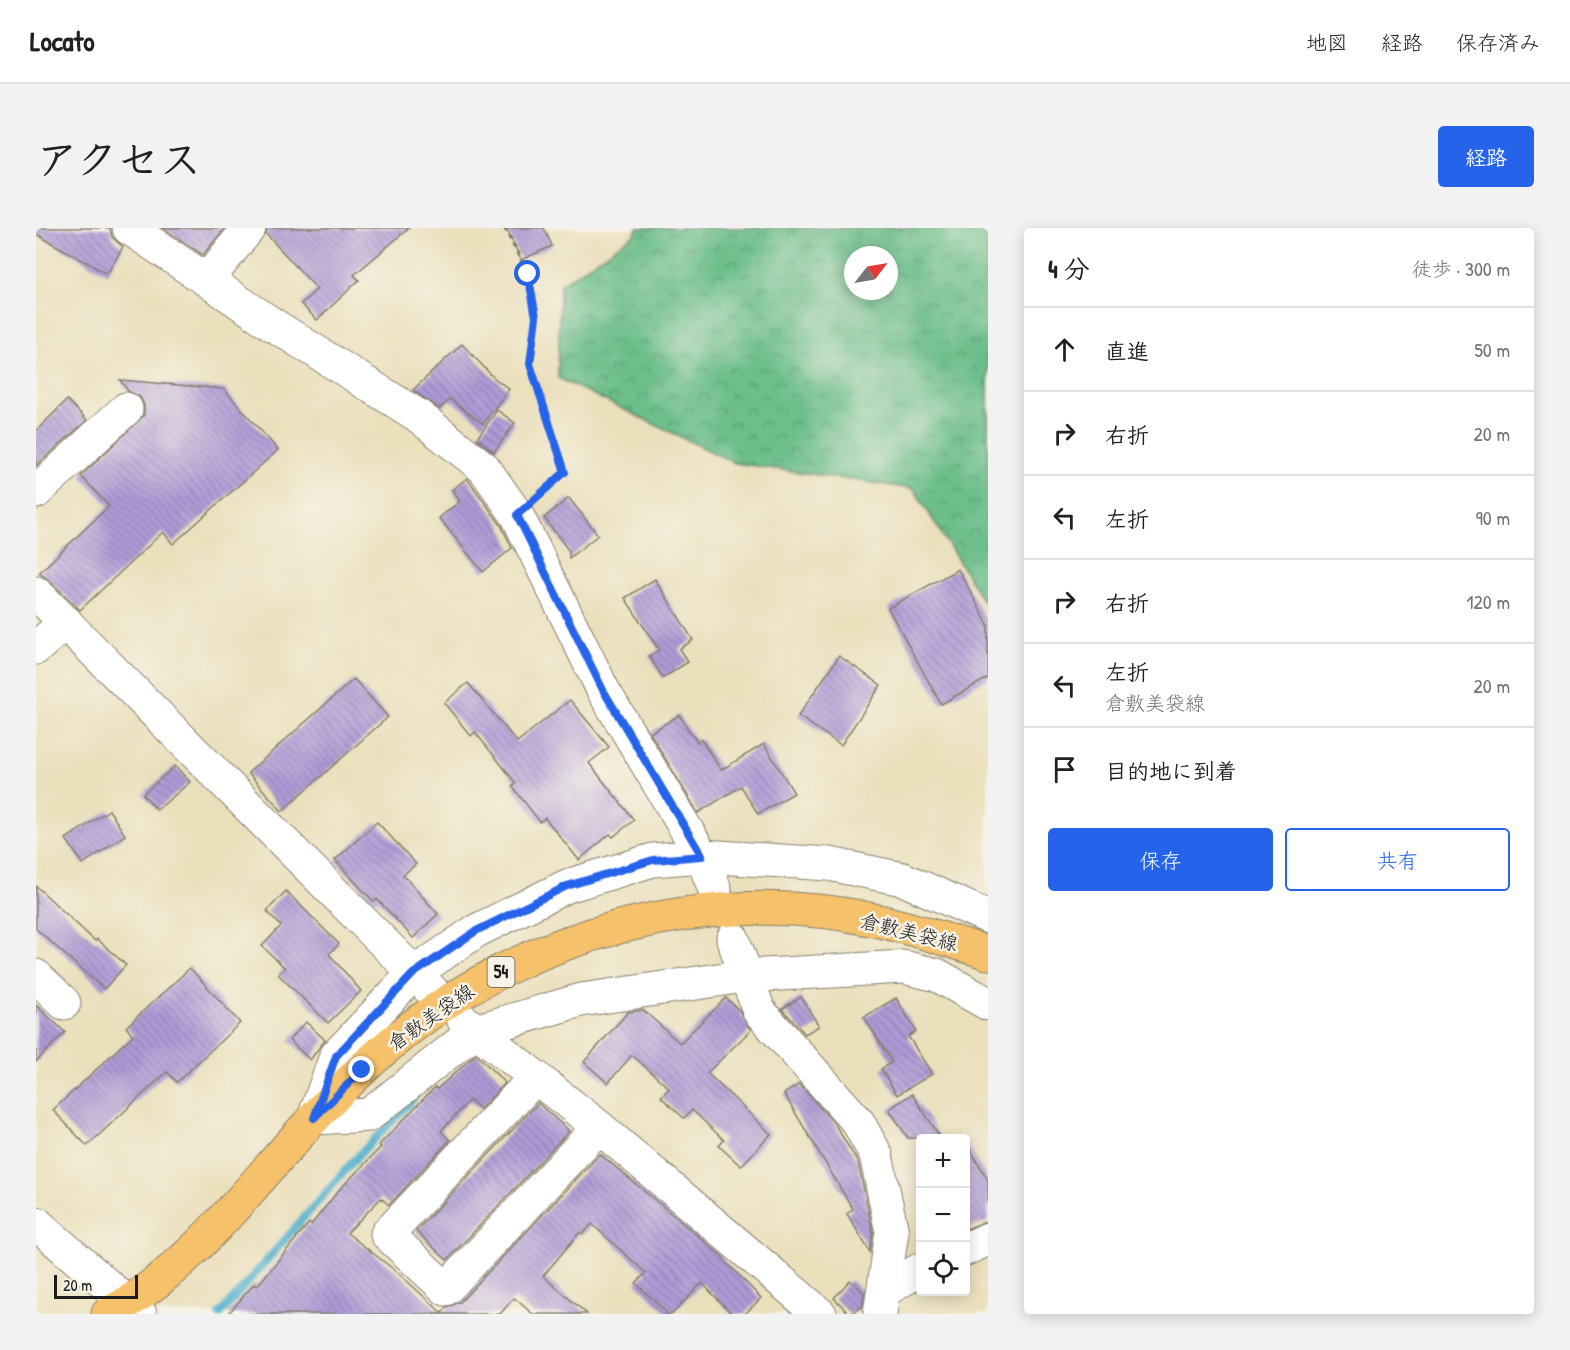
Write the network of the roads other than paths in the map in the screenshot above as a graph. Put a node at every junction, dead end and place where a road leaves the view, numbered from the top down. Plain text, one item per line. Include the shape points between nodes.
1 (129, 228) edge
2 (249, 228) edge
3 (207, 280) junction
4 (126, 409) dead end
5 (36, 492) edge
6 (36, 593) edge
7 (66, 621) junction
8 (36, 648) edge
9 (702, 856) junction
10 (715, 890) dead end
11 (988, 917) edge
12 (733, 939) dead end
13 (988, 953) edge
14 (36, 976) edge
15 (745, 976) junction
16 (423, 982) junction
17 (64, 1003) dead end
18 (988, 1004) edge
19 (470, 1026) junction
20 (536, 1077) junction
21 (314, 1118) junction
22 (599, 1127) junction
23 (36, 1223) edge
24 (988, 1239) edge
25 (970, 1247) edge
26 (916, 1273) edge
27 (883, 1302) edge
28 (801, 1309) edge
29 (125, 1310) edge

1 - 3 street
2 - 3 street
3 - 9 street via 417,415 484,468 517,515 603,690
4 - 5 street
6 - 7 street
7 - 8 street
7 - 16 street
9 - 10 street
9 - 11 street via 829,864 903,879
9 - 16 street via 653,860 567,886 476,931
12 - 15 street
13 - 21 main road, 倉敷美袋線 / 54 via 873,920 767,909 692,914 613,929 532,957 437,1009 387,1047
14 - 17 street
15 - 18 street via 903,967 937,975
15 - 19 street via 581,1000
15 - 27 street via 759,1011 858,1122 876,1155 892,1232
16 - 21 street via 336,1056
19 - 20 street
19 - 21 street via 369,1115
20 - 22 street
20 - 22 street via 387,1234 446,1289
21 - 29 main road, 倉敷美袋線 / 54 via 184,1261
22 - 28 street
23 - 29 street
24 - 25 street
26 - 27 street

